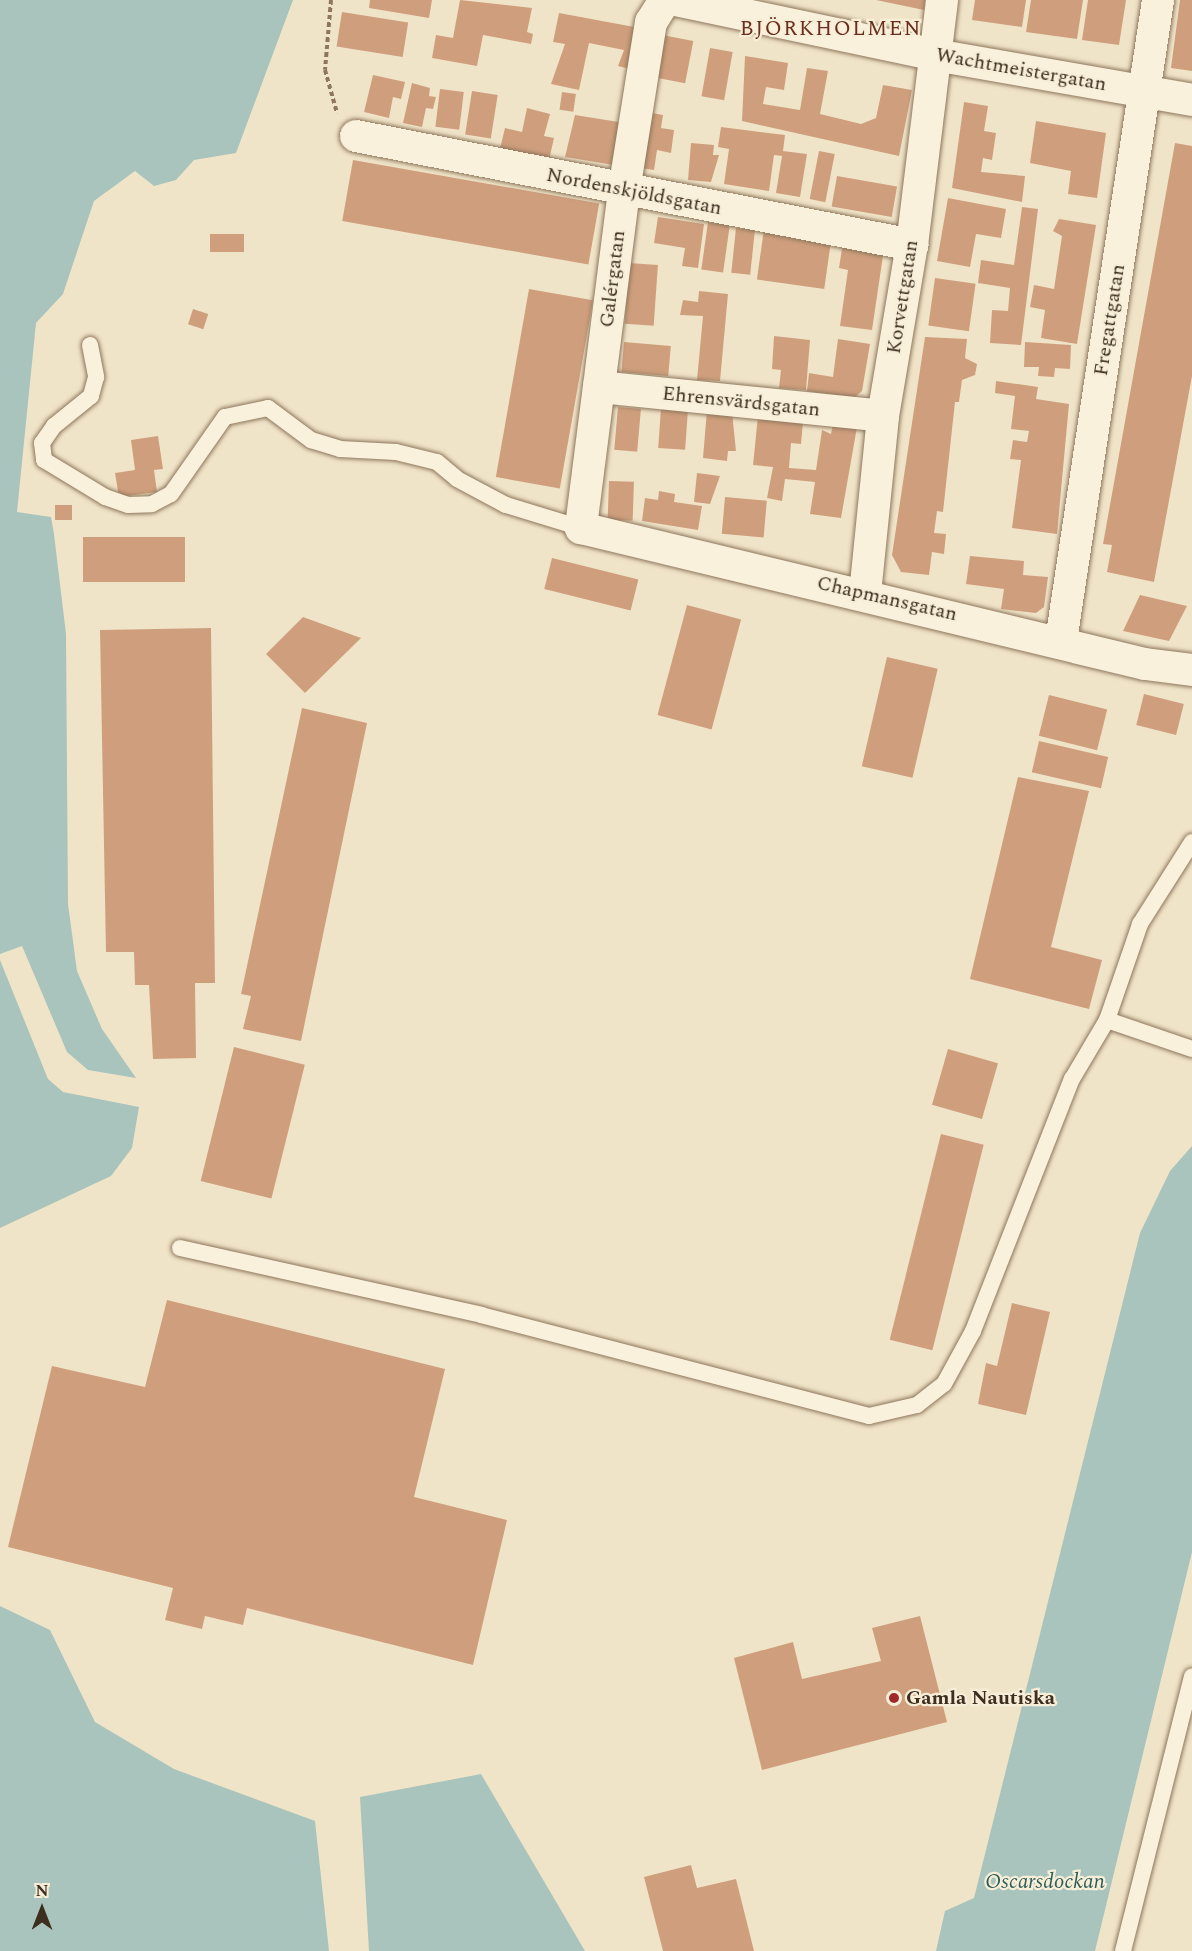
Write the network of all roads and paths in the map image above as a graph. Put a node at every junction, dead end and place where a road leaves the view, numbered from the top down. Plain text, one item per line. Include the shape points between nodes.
1 (331, 0) edge
2 (665, 0) edge
3 (675, 0) edge
4 (942, 0) edge
5 (1158, 0) edge
6 (935, 55) junction
7 (1145, 93) junction
8 (1192, 100) edge
9 (356, 136) joint
10 (624, 191) junction
11 (912, 245) junction
12 (90, 345) dead end
13 (599, 387) junction
14 (883, 416) junction
15 (581, 528) junction
16 (865, 594) junction
17 (1061, 641) junction
18 (1192, 670) edge
19 (1192, 842) edge
20 (1107, 1020) junction
21 (1192, 1049) edge
22 (180, 1248) dead end
23 (1192, 1677) edge
24 (1123, 1951) edge

1 - 9 path via 325,70 331,107
2 - 10 street, Galérgatan via 651,22
3 - 6 street, Wachtmeistergatan
4 - 6 street, Korvettgatan
5 - 7 street, Fregattgatan
6 - 7 street, Wachtmeistergatan
6 - 11 street, Korvettgatan
7 - 8 street, Wachtmeistergatan
7 - 17 street, Fregattgatan
9 - 10 street, Nordenskjöldsgatan
10 - 11 street, Nordenskjöldsgatan
10 - 13 street, Galérgatan
11 - 14 street, Korvettgatan
12 - 15 lane via 96,377 91,396 54,426 42,443 44,460 105,497 144,505 171,494 225,417 268,408 311,440 340,449 396,452 437,462 457,479 506,505
13 - 14 street, Ehrensvärdsgatan
13 - 15 street, Galérgatan
14 - 16 street, Korvettgatan
15 - 16 street, Chapmansgatan
16 - 17 street, Chapmansgatan
17 - 18 street, Chapmansgatan via 1145,664
19 - 20 lane via 1140,924
20 - 21 lane
20 - 22 lane via 1072,1079 973,1331 944,1384 917,1405 869,1416 503,1320
23 - 24 lane

